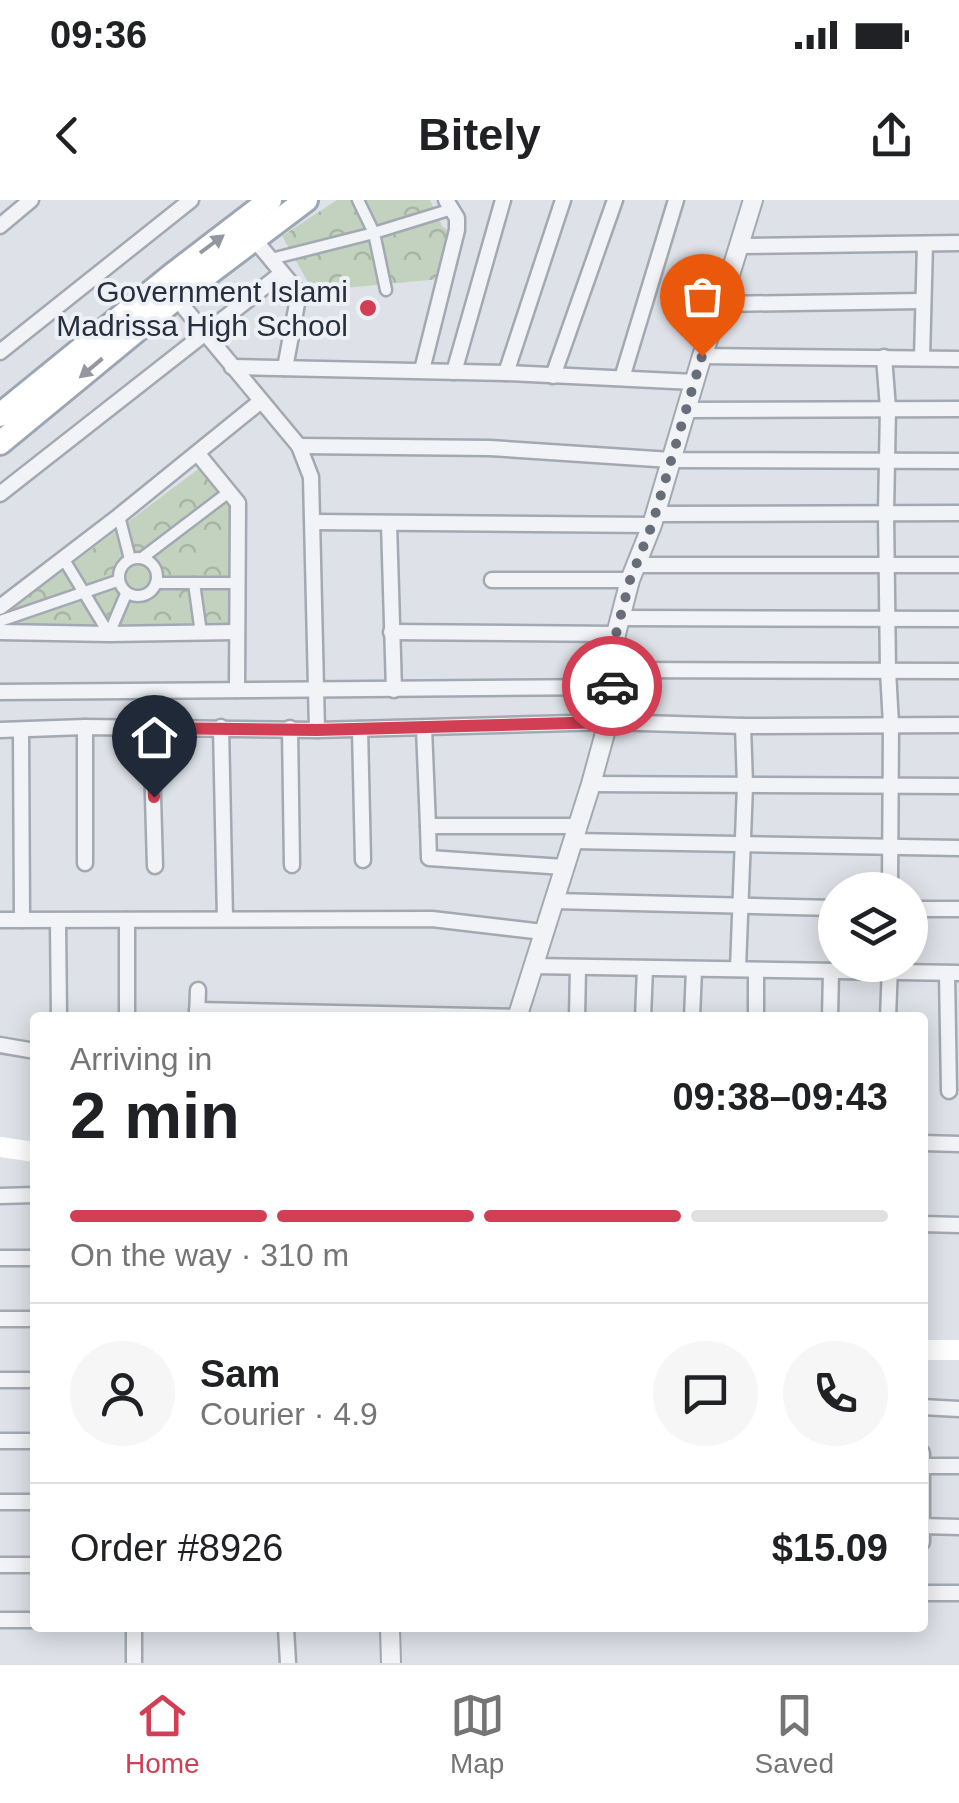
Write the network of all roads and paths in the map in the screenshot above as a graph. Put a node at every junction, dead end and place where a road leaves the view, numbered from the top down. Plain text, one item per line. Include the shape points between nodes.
1 (32, 200) edge
2 (191, 200) edge
3 (268, 200) edge
4 (306, 200) edge
5 (358, 200) edge
6 (503, 200) edge
7 (563, 200) edge
8 (615, 200) edge
9 (676, 200) edge
10 (753, 200) edge
11 (449, 205) edge
12 (0, 226) edge
13 (374, 233) junction
14 (254, 239) junction
15 (959, 243) edge
16 (925, 244) junction
17 (740, 246) junction
18 (270, 258) junction
19 (282, 273) junction
20 (386, 290) dead end
21 (176, 298) junction
22 (922, 301) junction
23 (721, 304) junction
24 (205, 334) junction
25 (0, 352) edge
26 (702, 356) junction
27 (884, 358) junction
28 (922, 358) junction
29 (959, 359) edge
30 (232, 366) junction
31 (285, 368) junction
32 (422, 370) junction
33 (454, 372) junction
34 (506, 373) junction
35 (553, 376) junction
36 (622, 378) junction
37 (694, 382) junction
38 (262, 401) junction
39 (888, 408) junction
40 (959, 409) edge
41 (686, 410) junction
42 (0, 415) edge
43 (0, 443) edge
44 (299, 446) junction
45 (198, 454) junction
46 (671, 460) junction
47 (959, 461) edge
48 (887, 462) junction
49 (229, 492) junction
50 (0, 494) edge
51 (959, 513) edge
52 (886, 514) junction
53 (119, 516) junction
54 (654, 519) junction
55 (314, 522) junction
56 (389, 523) junction
57 (63, 558) junction
58 (136, 559) junction
59 (959, 564) edge
60 (888, 565) junction
61 (634, 572) junction
62 (118, 580) junction
63 (492, 580) dead end
64 (156, 583) junction
65 (194, 583) junction
66 (237, 583) junction
67 (84, 594) junction
68 (126, 594) junction
69 (0, 607) edge
70 (959, 619) edge
71 (888, 620) junction
72 (0, 621) edge
73 (619, 626) junction
74 (0, 632) edge
75 (236, 632) junction
76 (391, 632) junction
77 (201, 633) junction
78 (108, 634) junction
79 (888, 671) junction
80 (959, 671) edge
81 (612, 678) junction
82 (237, 690) junction
83 (317, 690) junction
84 (394, 690) junction
85 (0, 692) edge
86 (608, 722) junction
87 (891, 724) junction
88 (959, 725) edge
89 (742, 726) junction
90 (85, 728) junction
91 (151, 728) junction
92 (220, 728) junction
93 (290, 728) junction
94 (424, 728) junction
95 (360, 729) junction
96 (0, 730) edge
97 (21, 730) junction
98 (317, 730) junction
99 (591, 784) junction
100 (745, 785) junction
101 (891, 785) junction
102 (959, 786) edge
103 (428, 826) junction
104 (575, 833) junction
105 (743, 845) junction
106 (891, 848) junction
107 (959, 848) edge
108 (363, 860) dead end
109 (86, 863) dead end
110 (292, 865) dead end
111 (156, 866) dead end
112 (564, 867) junction
113 (890, 872) edge
114 (554, 901) junction
115 (740, 906) junction
116 (818, 908) edge
117 (928, 909) edge
118 (959, 909) edge
119 (225, 919) junction
120 (0, 920) edge
121 (22, 920) junction
122 (127, 920) junction
123 (58, 921) junction
124 (543, 932) junction
125 (532, 966) junction
126 (578, 967) junction
127 (645, 968) junction
128 (694, 969) junction
129 (738, 969) junction
130 (756, 970) junction
131 (818, 970) edge
132 (928, 971) edge
133 (953, 973) edge
134 (831, 982) edge
135 (889, 982) edge
136 (198, 990) dead end
137 (59, 1012) edge
138 (126, 1012) edge
139 (197, 1012) edge
140 (518, 1012) edge
141 (577, 1012) edge
142 (643, 1012) edge
143 (692, 1012) edge
144 (756, 1012) edge
145 (830, 1012) edge
146 (888, 1012) edge
147 (0, 1045) edge
148 (30, 1050) edge
149 (949, 1091) dead end
150 (928, 1144) edge
151 (959, 1144) edge
152 (0, 1146) edge
153 (30, 1151) edge
154 (30, 1195) edge
155 (0, 1196) edge
156 (928, 1224) edge
157 (959, 1225) edge
158 (0, 1258) edge
159 (30, 1258) edge
160 (30, 1318) edge
161 (0, 1319) edge
162 (928, 1350) edge
163 (959, 1350) edge
164 (0, 1380) edge
165 (30, 1380) edge
166 (928, 1407) edge
167 (959, 1408) edge
168 (0, 1441) edge
169 (30, 1441) edge
170 (928, 1466) edge
171 (959, 1466) edge
172 (0, 1502) edge
173 (30, 1502) edge
174 (928, 1526) edge
175 (959, 1526) edge
176 (0, 1565) edge
177 (30, 1565) edge
178 (928, 1593) edge
179 (959, 1594) edge
180 (0, 1620) edge
181 (30, 1620) edge
182 (134, 1632) edge
183 (286, 1632) edge
184 (390, 1632) edge
185 (134, 1663) edge
186 (288, 1663) edge
187 (391, 1663) edge

1 - 12 street
2 - 25 street
42 -> 3 main road
4 - 14 main road
5 - 13 street
6 - 33 street
7 - 34 street
8 - 35 street
9 - 36 street
10 - 17 street
11 - 13 street
11 - 32 street via 457,230
13 - 18 street
13 - 20 street
14 - 18 street
14 - 21 main road
15 - 16 street
16 - 17 street
16 - 22 street
17 - 23 street
18 - 19 street
19 - 24 street
19 - 31 street via 299,293
21 - 24 street
21 -> 43 main road
22 - 23 street
22 - 28 street
23 - 26 street
24 - 30 street
24 - 50 street
26 - 27 street
26 - 37 street
27 - 28 street
27 - 39 street
28 - 29 street
30 - 31 street
30 - 38 street
31 - 32 street
32 - 33 street
33 - 34 street
34 - 35 street
35 - 36 street
36 - 37 street
37 - 41 street
38 - 44 street
38 - 45 street
39 - 40 street
39 - 41 street
39 - 48 street
41 - 46 street
44 - 46 street via 490,448
44 - 55 street via 311,477
45 - 49 street
45 - 53 street
46 - 48 street
46 - 54 street
47 - 48 street
48 - 52 street
49 - 58 street
49 - 66 street via 238,503
51 - 52 street
52 - 54 street
52 - 60 street
53 - 57 street
53 - 58 street
54 - 56 street
54 - 61 street
55 - 56 street
55 - 83 street
56 - 76 street
57 - 67 street
57 - 69 street
58 - 62 street via 121,566
58 - 64 street via 149,560
59 - 60 street
60 - 61 street
60 - 71 street
61 - 63 street
61 - 73 street
62 - 67 street
62 - 68 street
64 - 65 street
64 - 68 street via 141,597
65 - 66 street
65 - 77 street
66 - 75 street
67 - 72 street
67 - 78 street
68 - 78 street
70 - 71 street
71 - 73 street
71 - 79 street
73 - 76 street
73 - 81 street
74 - 78 street
75 - 77 street
75 - 82 street
76 - 84 street
77 - 78 street
79 - 80 street
79 - 81 street
79 - 87 street
81 - 84 street
81 - 86 street
82 - 83 street
82 - 85 street
83 - 84 street
83 - 98 street
86 - 89 street
86 - 94 street
86 - 99 street
87 - 88 street
87 - 89 street
87 - 101 street
89 - 100 street
90 - 91 street
90 - 97 street
90 - 109 street
91 - 92 street
91 - 111 street
92 - 93 street
92 - 119 street
93 - 98 street
93 - 110 street
94 - 95 street
94 - 103 street
95 - 98 street
95 - 108 street
96 - 97 street
97 - 121 street
99 - 100 street
99 - 104 street
100 - 101 street
100 - 105 street
101 - 102 street
101 - 106 street
103 - 104 street
103 - 112 street via 428,858
104 - 105 street
104 - 112 street
105 - 106 street
105 - 115 street
106 - 107 street
106 - 113 street
112 - 114 street
114 - 115 street
114 - 124 street
115 - 116 street
115 - 129 street
117 - 118 street
119 - 122 street
119 - 124 street via 432,919
120 - 121 street
121 - 123 street
122 - 123 street
122 - 138 street
123 - 137 street
124 - 125 street
125 - 126 street
125 - 140 street
126 - 127 street
126 - 141 street
127 - 128 street
127 - 142 street
128 - 129 street
128 - 143 street
129 - 130 street
130 - 131 street
130 - 144 street
132 - 133 street
133 - 149 street
134 - 145 street
135 - 146 street
136 - 139 street
147 - 148 street
150 - 151 street
152 - 153 main road
154 - 155 street
156 - 157 street
158 - 159 street
160 - 161 street
162 - 163 main road
164 - 165 street
166 - 167 street
168 - 169 street
170 - 171 street
172 - 173 street
174 - 175 street
176 - 177 street
178 - 179 street
180 - 181 street
182 - 185 street
183 - 186 street
184 - 187 street

